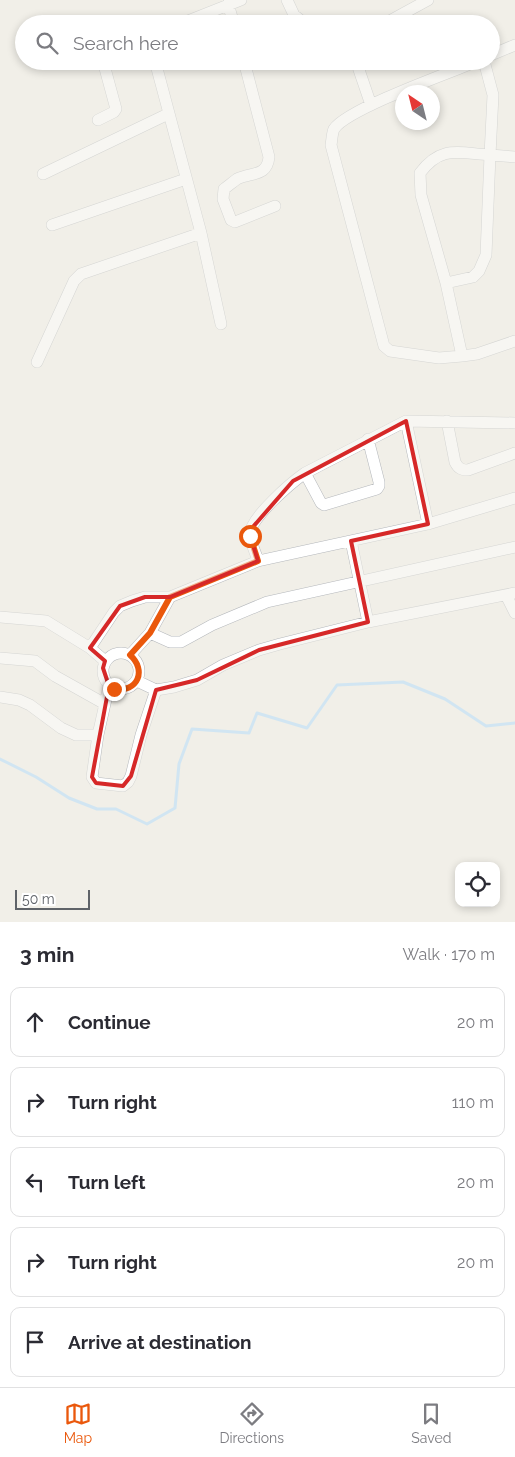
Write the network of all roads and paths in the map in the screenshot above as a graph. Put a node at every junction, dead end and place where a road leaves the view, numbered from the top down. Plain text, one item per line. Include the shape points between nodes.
1 (240, 0) edge
2 (287, 0) edge
3 (428, 0) edge
4 (228, 4) junction
5 (202, 15) edge
6 (231, 15) edge
7 (295, 15) edge
8 (400, 15) edge
9 (515, 45) edge
10 (500, 51) edge
11 (105, 70) edge
12 (157, 70) edge
13 (246, 70) edge
14 (359, 70) edge
15 (456, 70) edge
16 (486, 70) edge
17 (372, 105) junction
18 (168, 114) junction
19 (98, 120) dead end
20 (490, 155) junction
21 (515, 157) edge
22 (44, 174) dead end
23 (186, 179) junction
24 (275, 206) dead end
25 (52, 225) dead end
26 (201, 232) junction
27 (446, 282) junction
28 (220, 324) dead end
29 (515, 340) edge
30 (462, 356) junction
31 (36, 362) dead end
32 (406, 420) junction
33 (447, 421) junction
34 (515, 423) edge
35 (368, 439) junction
36 (515, 453) edge
37 (305, 473) junction
38 (515, 498) edge
39 (428, 524) junction
40 (351, 542) junction
41 (515, 547) edge
42 (258, 561) junction
43 (359, 581) junction
44 (511, 594) edge
45 (170, 597) junction
46 (515, 613) edge
47 (0, 617) edge
48 (368, 622) junction
49 (150, 633) junction
50 (90, 648) junction
51 (130, 655) junction
52 (0, 658) edge
53 (105, 661) junction
54 (136, 681) junction
55 (109, 686) junction
56 (156, 690) junction
57 (0, 697) edge
58 (105, 704) junction
59 (98, 735) junction

1 - 4 street
2 - 7 street
3 - 8 street
4 - 5 street
4 - 6 street
9 - 10 street
11 - 19 street via 116,109
12 - 18 street
13 - 24 street via 269,157 268,164 258,173 238,179 224,189 223,199 231,220 235,222
14 - 17 street
15 - 17 street
16 - 20 street via 493,96
17 - 30 street via 344,120 334,130 331,144 384,346 390,351 439,358
18 - 22 street
18 - 23 street
20 - 21 street
20 - 27 street via 486,255 477,275
20 - 27 street via 446,153 429,161 420,173 421,195
23 - 25 street
23 - 26 street
26 - 28 street
26 - 31 street via 81,274 74,281
27 - 30 street
29 - 30 street
32 - 33 street
32 - 35 street
32 - 39 street
33 - 34 street
33 - 36 street via 455,462 463,470
35 - 37 street
35 - 37 street via 379,482 377,489 324,504
37 - 42 street via 293,481 256,520 250,536
38 - 39 street
39 - 40 street
40 - 42 street
40 - 43 street
41 - 43 street
42 - 45 street
43 - 48 street
43 - 49 street via 267,602 181,642 170,642
44 - 46 street
44 - 48 street
45 - 49 street
45 - 50 street via 145,597 120,606
47 - 50 street via 46,621
48 - 56 street via 259,650 222,665 197,680
49 - 51 street
50 - 53 street
51 - 53 street via 119,653
51 - 54 street via 139,667
52 - 58 street via 35,660 55,676
53 - 55 street via 102,674
54 - 55 street via 127,689
54 - 56 street
55 - 58 street
56 - 59 street via 131,776 122,786 93,780
57 - 59 street via 30,705 76,735
58 - 59 street

